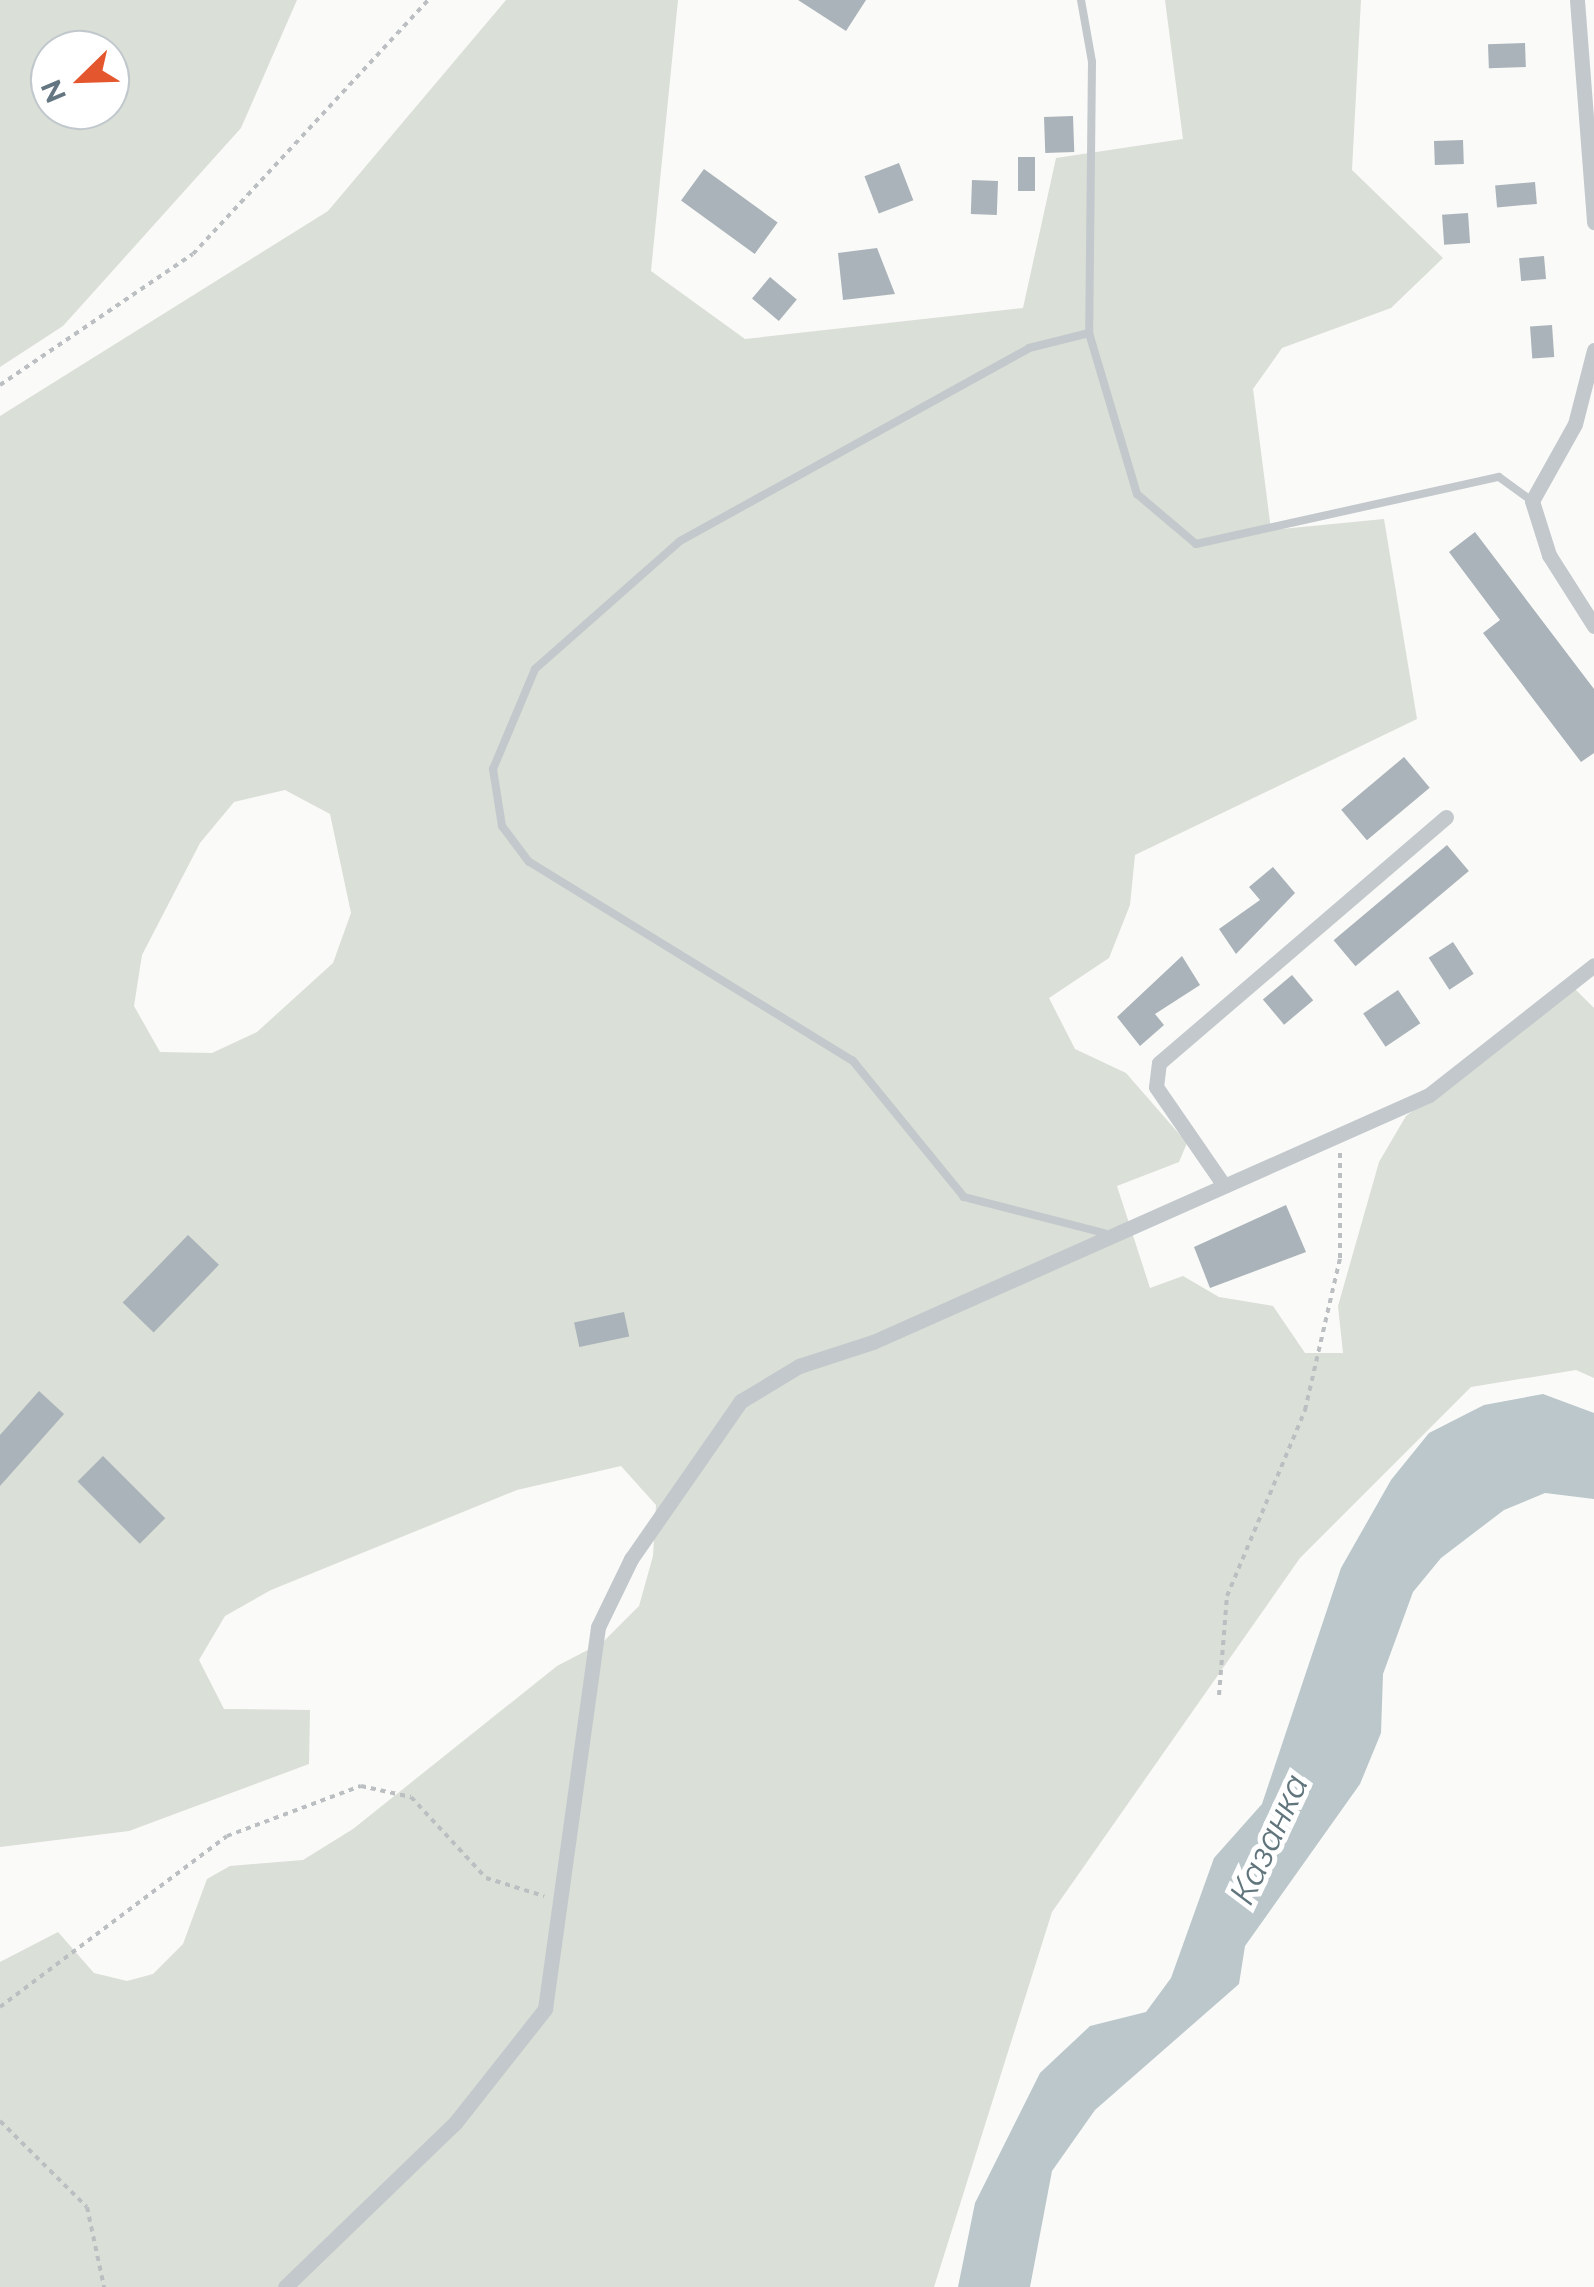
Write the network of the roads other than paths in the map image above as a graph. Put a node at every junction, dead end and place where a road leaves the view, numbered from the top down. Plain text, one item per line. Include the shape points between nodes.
1 (1081, 0) edge
2 (1577, 0) edge
3 (1594, 222) edge
4 (1089, 333) junction
5 (1594, 350) edge
6 (1532, 500) junction
7 (1594, 626) edge
8 (1446, 817) dead end
9 (1594, 966) edge
10 (1223, 1184) junction
11 (1104, 1232) junction
12 (285, 2287) edge

1 - 4 lane via 1092,62
2 - 3 street
4 - 6 lane via 1137,494 1196,544 1499,477
4 - 11 lane via 1029,348 680,541 536,669 493,769 502,826 529,862 853,1061 964,1197
5 - 6 street via 1574,424
6 - 7 street via 1549,555
8 - 10 street via 1159,1063 1156,1087
9 - 10 street via 1455,1078
10 - 11 street
11 - 12 street via 873,1342 799,1366 741,1401 631,1559 598,1627 554,1982 530,2035 455,2124

